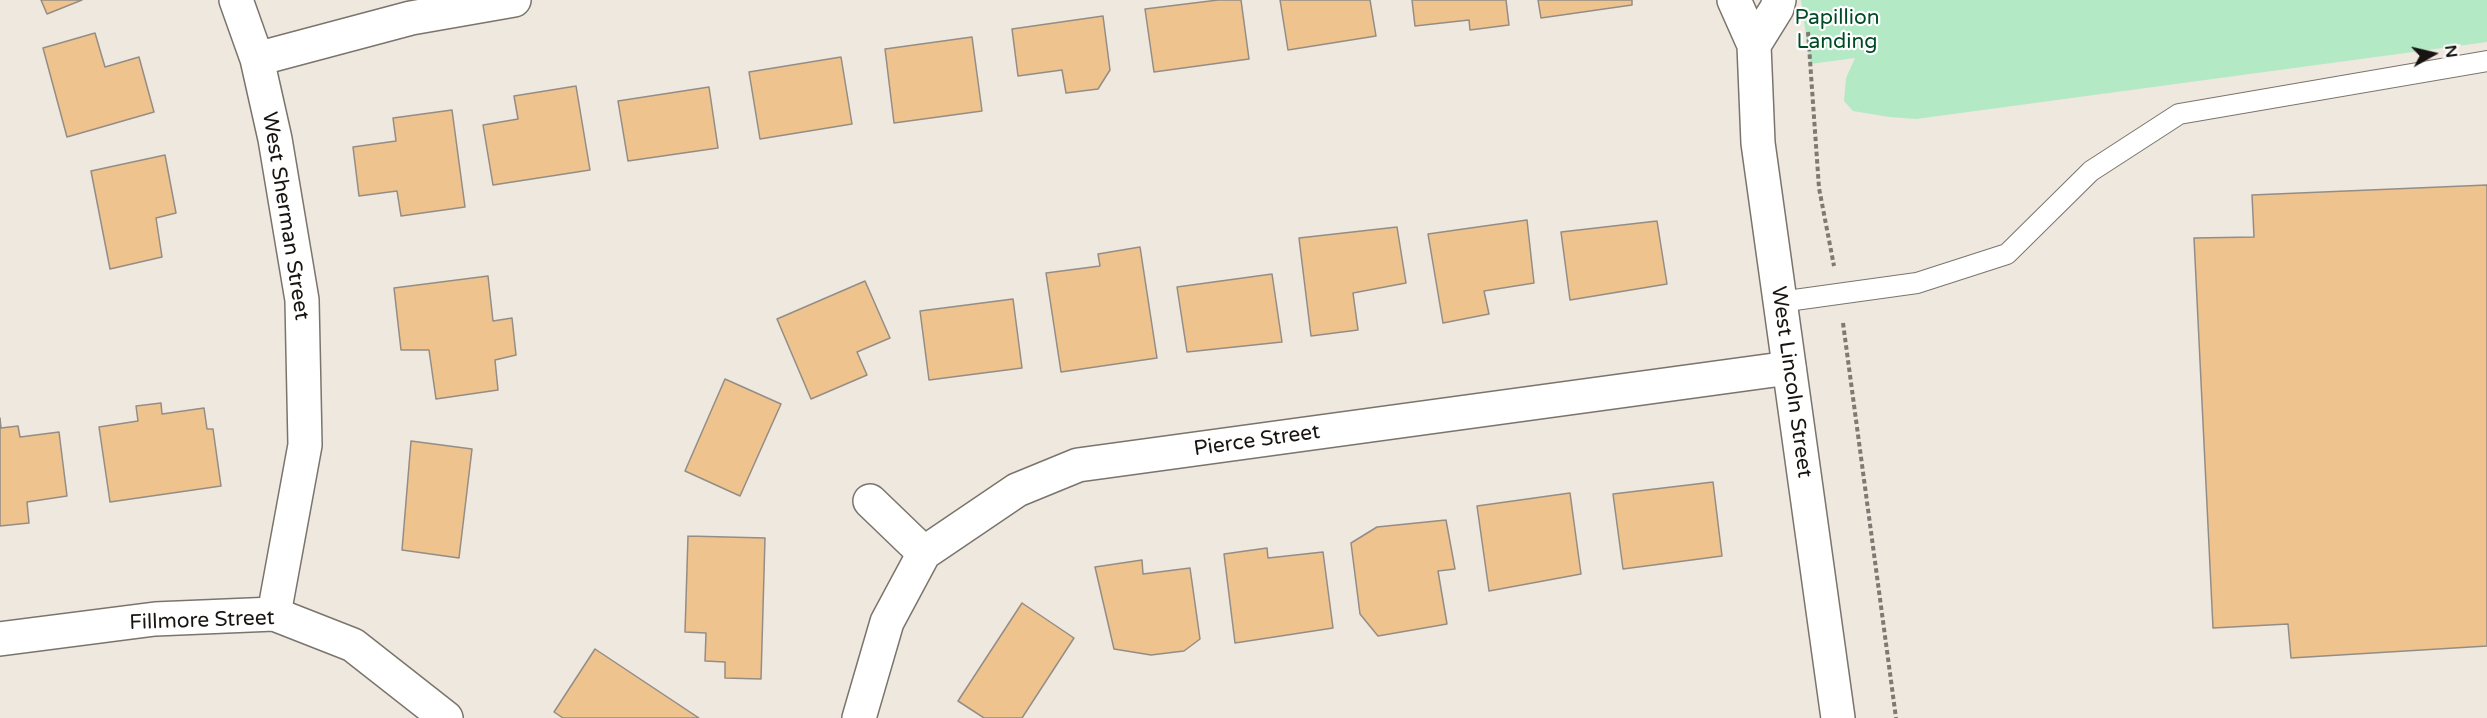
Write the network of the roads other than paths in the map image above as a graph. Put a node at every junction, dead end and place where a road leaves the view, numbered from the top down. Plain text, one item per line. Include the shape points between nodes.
1 (236, 0) edge
2 (514, 0) edge
3 (1734, 0) edge
4 (1779, 0) edge
5 (1754, 45) junction
6 (257, 59) junction
7 (2487, 61) edge
8 (1780, 302) junction
9 (1790, 368) junction
10 (870, 501) dead end
11 (924, 553) junction
12 (274, 614) junction
13 (0, 639) edge
14 (446, 718) edge
15 (859, 718) edge
16 (1838, 718) edge

1 - 6 street, West Sherman Street
2 - 6 street via 411,18
3 - 5 street, West Lincoln Street
4 - 5 street
5 - 8 street, West Lincoln Street via 1758,143
6 - 12 street, West Sherman Street via 275,139 302,300 305,445
7 - 8 lane via 2179,114 2091,171 2007,254 1917,283
8 - 9 street, West Lincoln Street
9 - 11 street, Pierce Street via 1078,465 1017,490
9 - 16 street, West Lincoln Street
10 - 11 street
11 - 15 street, Pierce Street via 887,622
12 - 13 street, Fillmore Street via 155,619
12 - 14 street, Fillmore Street via 353,645

